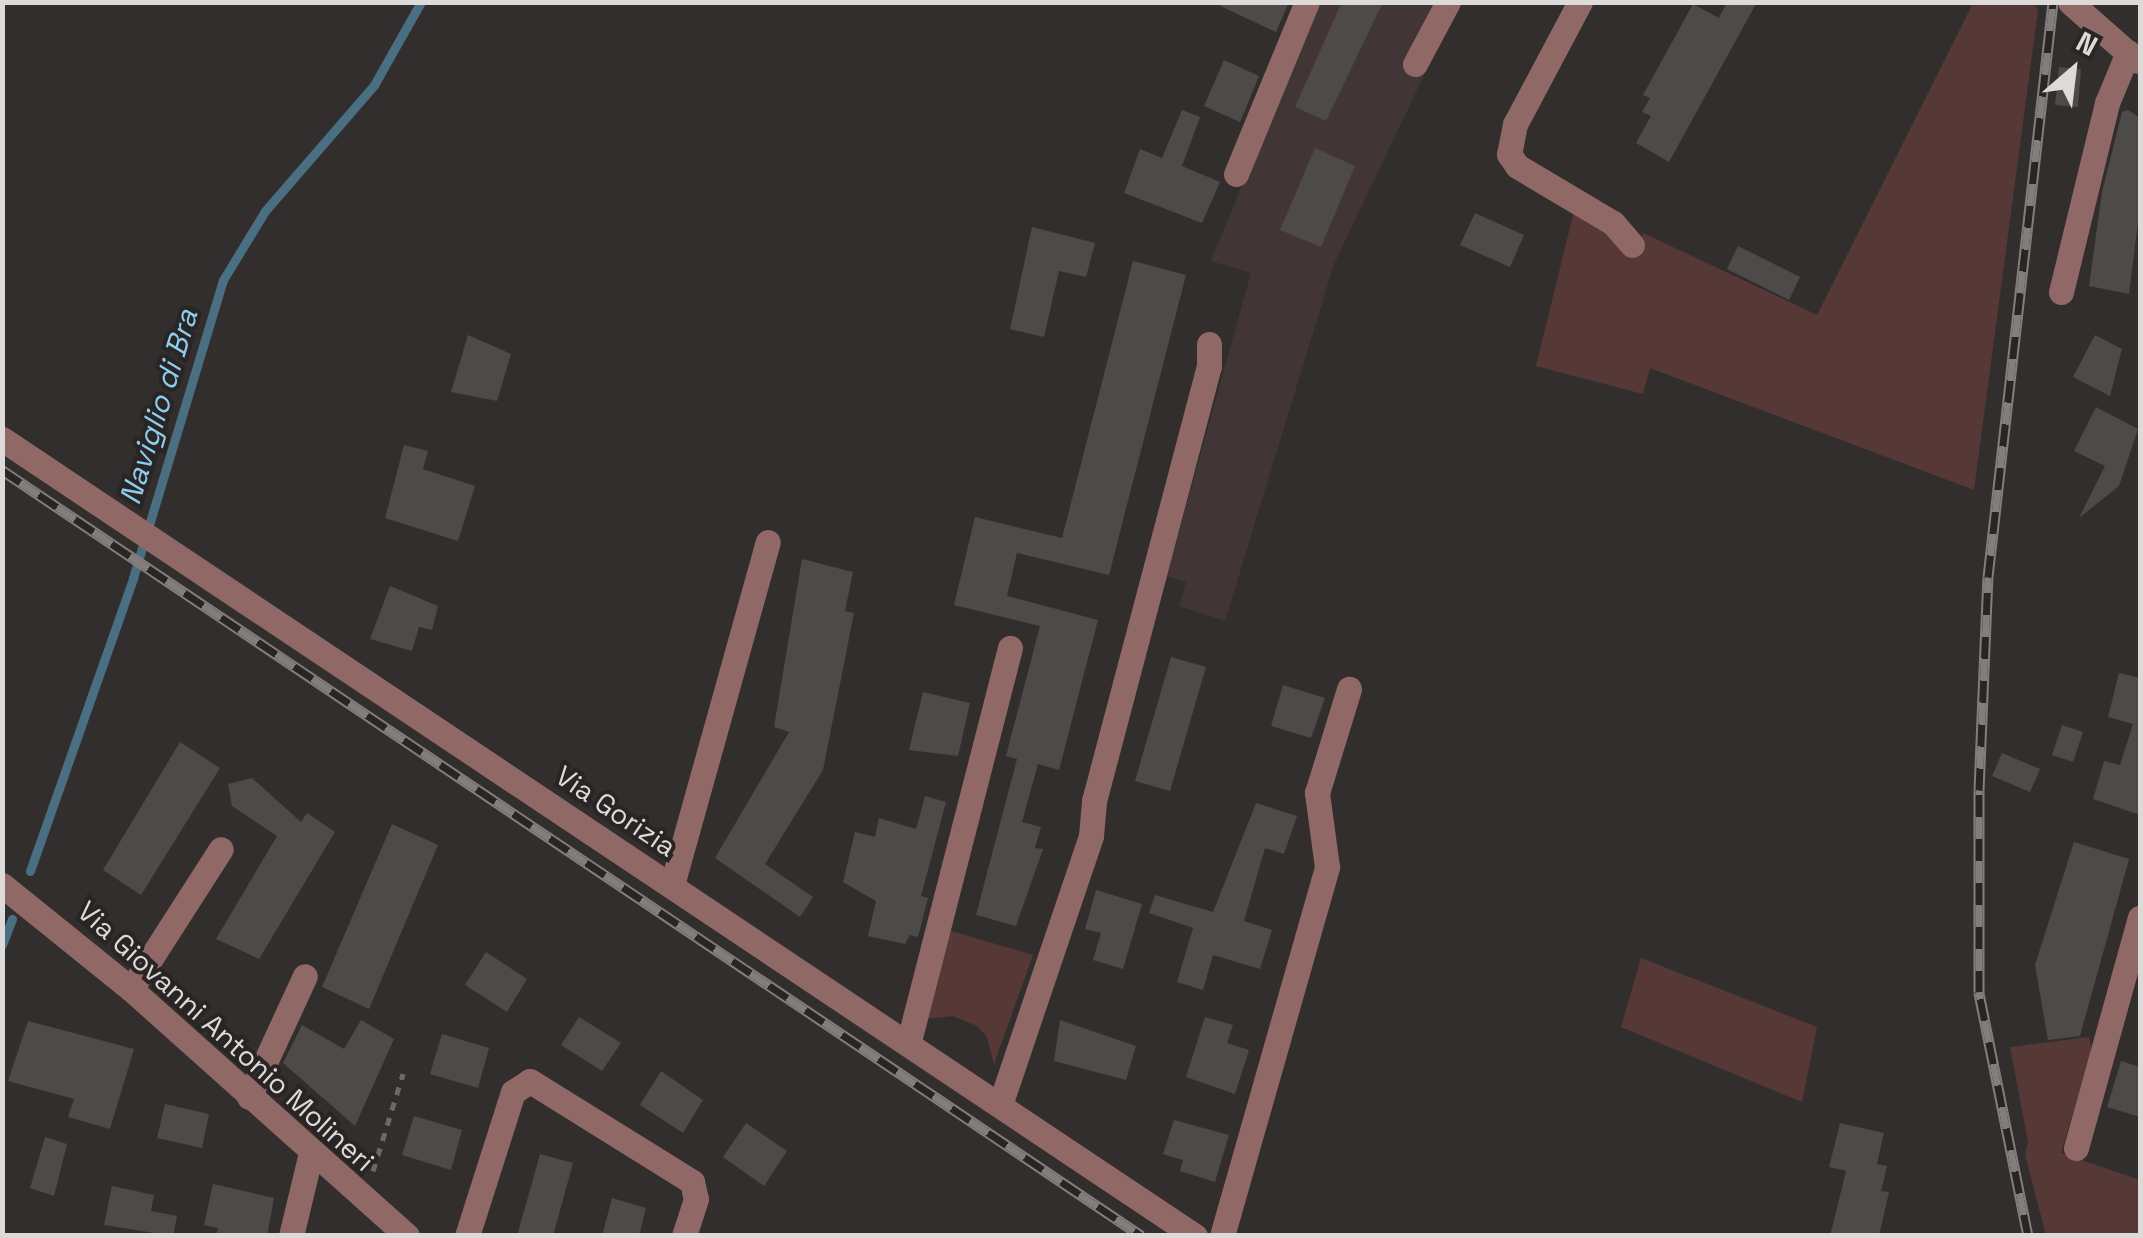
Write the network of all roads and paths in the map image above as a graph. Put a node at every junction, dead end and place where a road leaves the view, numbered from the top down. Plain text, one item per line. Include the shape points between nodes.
1 (1307, 2) edge
2 (1448, 2) edge
3 (1580, 2) edge
4 (2070, 2) edge
5 (2134, 58) edge
6 (1415, 64) dead end
7 (1236, 174) dead end
8 (1632, 246) dead end
9 (2061, 292) dead end
10 (1209, 344) dead end
11 (2, 439) edge
12 (768, 542) dead end
13 (1010, 648) dead end
14 (1349, 689) dead end
15 (221, 849) dead end
16 (2, 885) edge
17 (672, 885) junction
18 (2140, 918) edge
19 (305, 976) dead end
20 (131, 989) junction
21 (909, 1041) junction
22 (403, 1074) dead end
23 (249, 1097) junction
24 (1001, 1102) junction
25 (2076, 1148) dead end
26 (310, 1154) junction
27 (365, 1200) junction
28 (291, 1236) edge
29 (407, 1236) edge
30 (467, 1236) edge
31 (684, 1236) edge
32 (1195, 1236) edge
33 (1222, 1236) edge

1 - 7 street
2 - 6 street
3 - 8 street via 1515,124 1509,154 1518,166 1613,223
4 - 5 street
5 - 9 street via 2108,103
10 - 24 street via 1210,366 1094,801 1091,836
11 - 17 street, Via Gorizia
12 - 17 street
13 - 21 street
14 - 33 street via 1317,793 1327,867
15 - 20 street
16 - 20 street, Via Giovanni Antonio Molineri
17 - 21 street, Via Gorizia
18 - 25 street
19 - 23 street
20 - 23 street, Via Giovanni Antonio Molineri
21 - 24 street, Via Gorizia
22 - 27 path
23 - 26 street, Via Giovanni Antonio Molineri
24 - 32 street, Via Gorizia
26 - 27 street, Via Giovanni Antonio Molineri
26 - 28 street
27 - 29 street, Via Giovanni Antonio Molineri
30 - 31 street via 513,1092 530,1081 692,1182 696,1199

